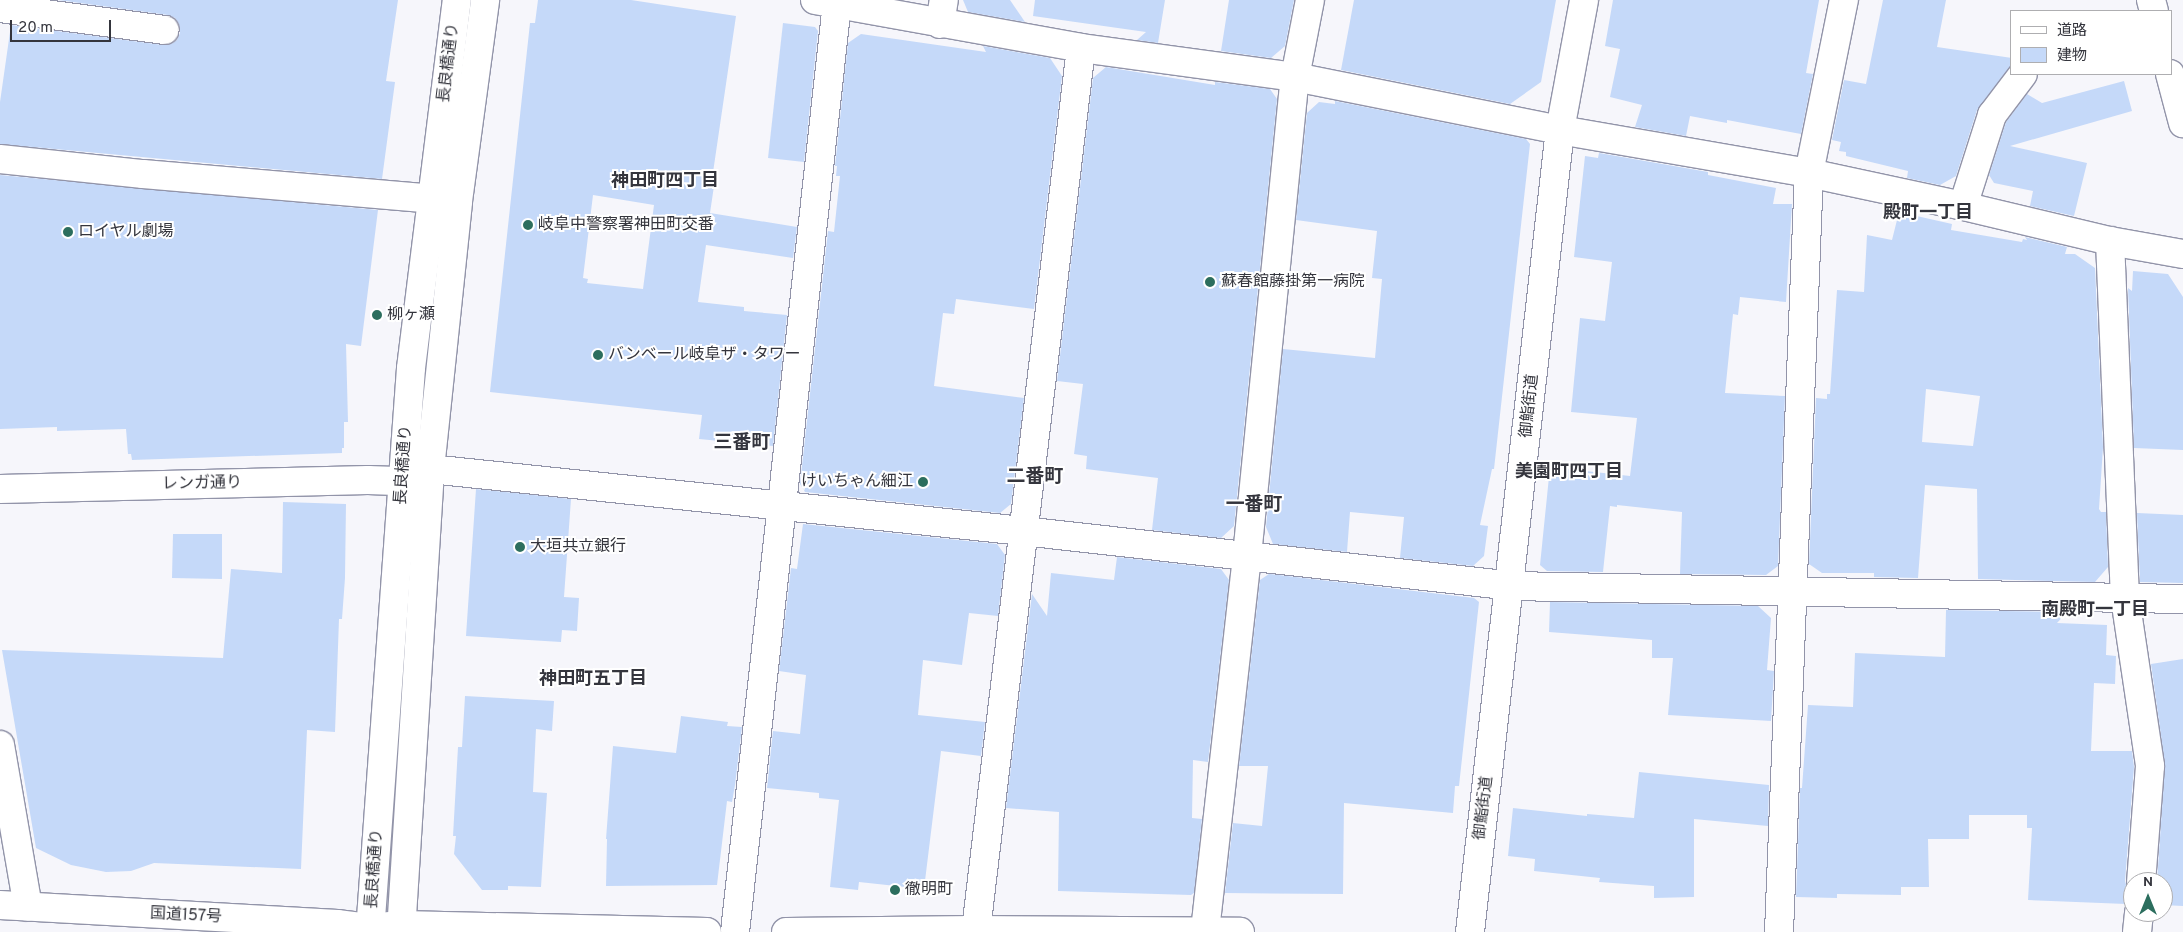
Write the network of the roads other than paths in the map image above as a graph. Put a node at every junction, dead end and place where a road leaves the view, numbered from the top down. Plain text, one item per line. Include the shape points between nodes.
1 (457, 0) edge
2 (485, 0) edge
3 (1310, 0) edge
4 (1584, 0) edge
5 (1844, 0) edge
6 (826, 2) edge
7 (0, 8) edge
8 (942, 12) edge
9 (165, 30) dead end
10 (1082, 48) junction
11 (2022, 75) edge
12 (2170, 75) edge
13 (1295, 77) junction
14 (2183, 123) edge
15 (1560, 130) junction
16 (0, 159) edge
17 (1809, 173) junction
18 (432, 199) junction
19 (1963, 206) junction
20 (2110, 241) junction
21 (2183, 254) edge
22 (430, 469) junction
23 (403, 481) junction
24 (0, 490) edge
25 (782, 505) junction
26 (1023, 531) junction
27 (1247, 556) junction
28 (1510, 586) junction
29 (1793, 590) junction
30 (2125, 598) junction
31 (2183, 599) edge
32 (0, 745) edge
33 (2142, 872) edge
34 (0, 906) edge
35 (28, 907) junction
36 (401, 929) edge
37 (371, 930) edge
38 (976, 930) junction
39 (707, 932) edge
40 (734, 932) edge
41 (786, 932) edge
42 (1205, 932) edge
43 (1240, 932) edge
44 (1470, 932) edge
45 (1779, 932) edge

1 - 18 main road, 長良橋通り
2 - 22 main road, 長良橋通り via 458,201
3 - 13 main road
4 - 15 main road, 御鮨街道
5 - 17 main road
6 - 8 main road
6 - 25 main road
7 - 9 main road
8 - 10 main road
10 - 13 main road
10 - 26 main road
11 - 19 main road via 1992,115
12 - 14 main road
13 - 15 main road
13 - 27 main road
15 - 17 main road
15 - 28 main road, 御鮨街道
16 - 18 main road
17 - 19 main road
17 - 29 main road
18 - 23 main road, 長良橋通り via 412,368
19 - 20 main road
20 - 21 main road
20 - 30 main road
22 - 25 main road
22 - 36 main road, 長良橋通り
23 - 24 main road, レンガ通り
23 - 37 main road, 長良橋通り
25 - 26 main road
25 - 40 main road
26 - 27 main road
26 - 38 main road
27 - 28 main road
27 - 42 main road
28 - 29 main road
28 - 44 main road, 御鮨街道
29 - 30 main road
29 - 45 main road
30 - 31 main road
30 - 33 main road via 2150,766
32 - 35 main road
34 - 35 main road, 国道157号
35 - 37 main road, 国道157号 via 337,924
36 - 37 main road, 国道157号
36 - 39 main road, 国道157号
38 - 41 main road
38 - 42 main road
42 - 43 main road

